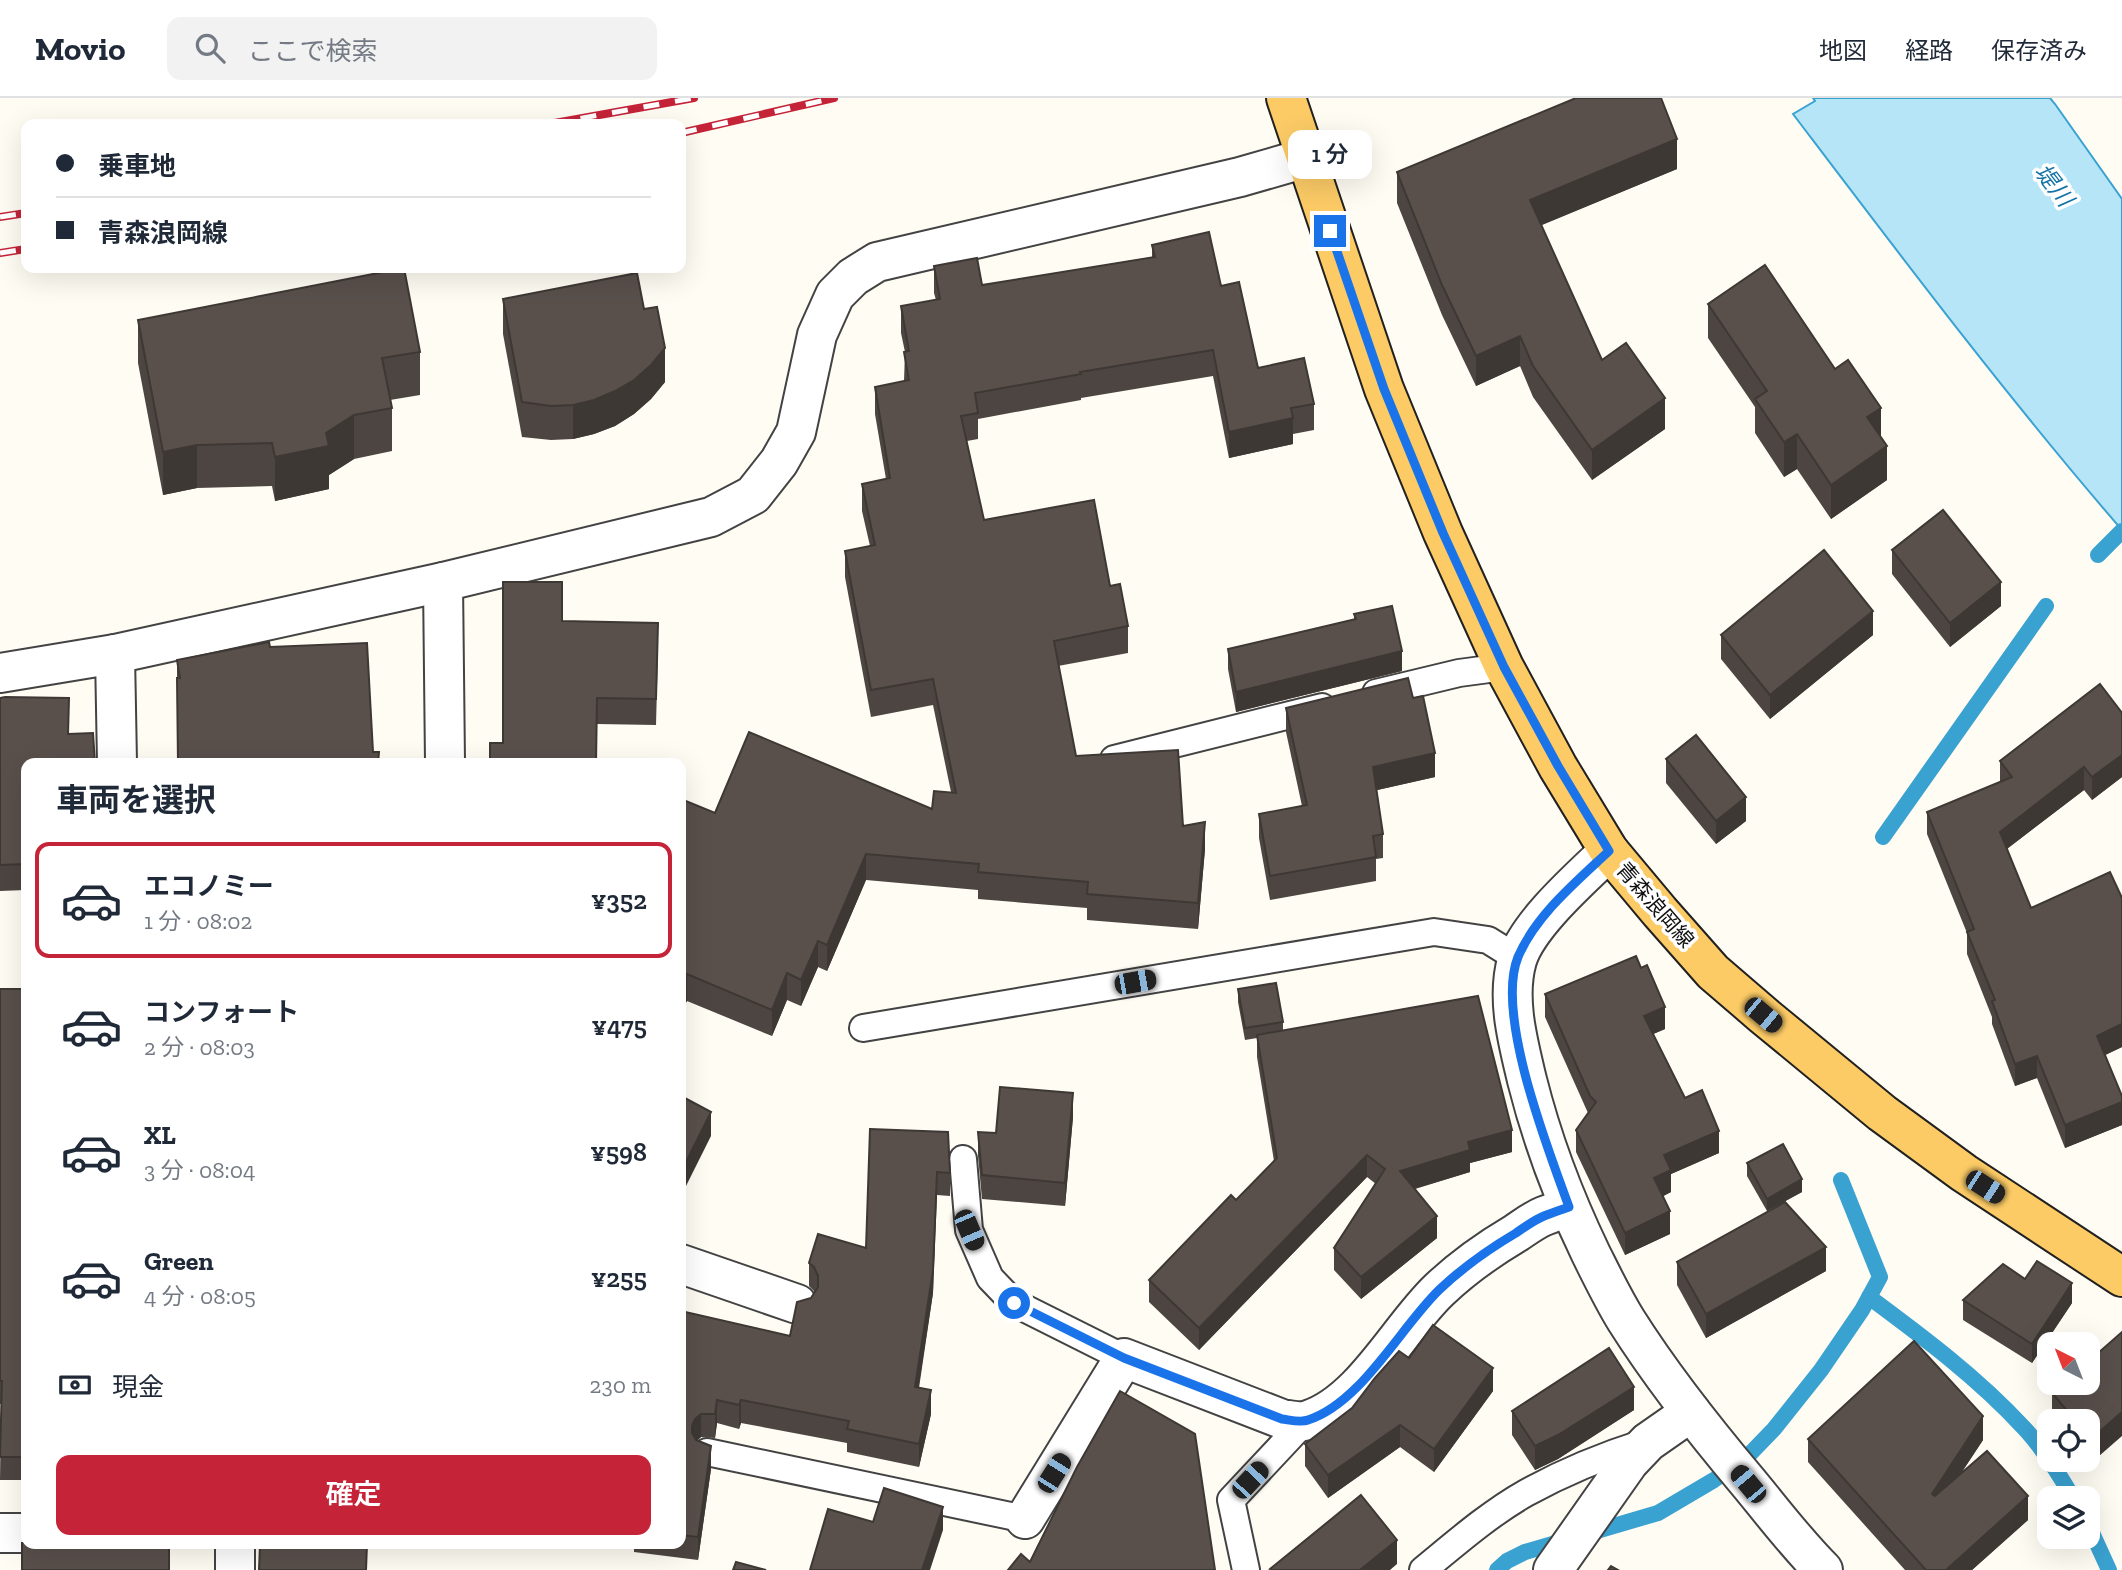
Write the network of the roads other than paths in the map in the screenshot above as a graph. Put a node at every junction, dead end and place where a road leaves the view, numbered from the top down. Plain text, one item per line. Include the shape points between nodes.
1 (1286, 98) edge
2 (1306, 158) junction
3 (443, 582) junction
4 (115, 654) junction
5 (1504, 667) junction
6 (0, 673) edge
7 (117, 758) edge
8 (445, 758) edge
9 (1114, 759) edge
10 (1609, 851) junction
11 (1517, 958) junction
12 (863, 1028) dead end
13 (963, 1159) dead end
14 (1569, 1207) junction
15 (686, 1266) edge
16 (2122, 1277) edge
17 (797, 1304) edge
18 (1124, 1358) junction
19 (1691, 1412) junction
20 (1306, 1422) junction
21 (707, 1452) edge
22 (1638, 1452) junction
23 (1025, 1518) joint
24 (0, 1533) edge
25 (21, 1533) edge
26 (235, 1549) edge
27 (1555, 1567) edge
28 (235, 1570) edge
29 (1246, 1570) edge
30 (1423, 1570) edge
31 (1823, 1570) edge

1 - 2 main road, 青森浪岡線
2 - 3 street via 877,262 835,295 817,335 796,432 753,495 711,517
2 - 5 main road, 青森浪岡線 via 1384,389
3 - 4 street
3 - 8 street
4 - 6 street
4 - 7 street
5 - 9 lane via 1459,673
5 - 10 main road, 青森浪岡線
10 - 11 street via 1542,920
10 - 16 main road, 青森浪岡線 via 1713,972 1763,1015 1882,1113 1964,1173
11 - 12 lane via 1489,940 1434,932
11 - 14 street via 1513,991 1516,1037 1535,1110
13 - 18 lane via 969,1230 990,1278 1014,1303
14 - 19 street via 1625,1318
14 - 20 street via 1544,1216 1464,1269 1430,1300 1346,1397
15 - 17 street
18 - 20 street via 1282,1419
18 - 23 street
19 - 22 street
19 - 31 street
20 - 29 lane via 1231,1500
21 - 23 lane
22 - 27 street
22 - 30 lane via 1574,1469 1525,1494
24 - 25 street
26 - 28 street

